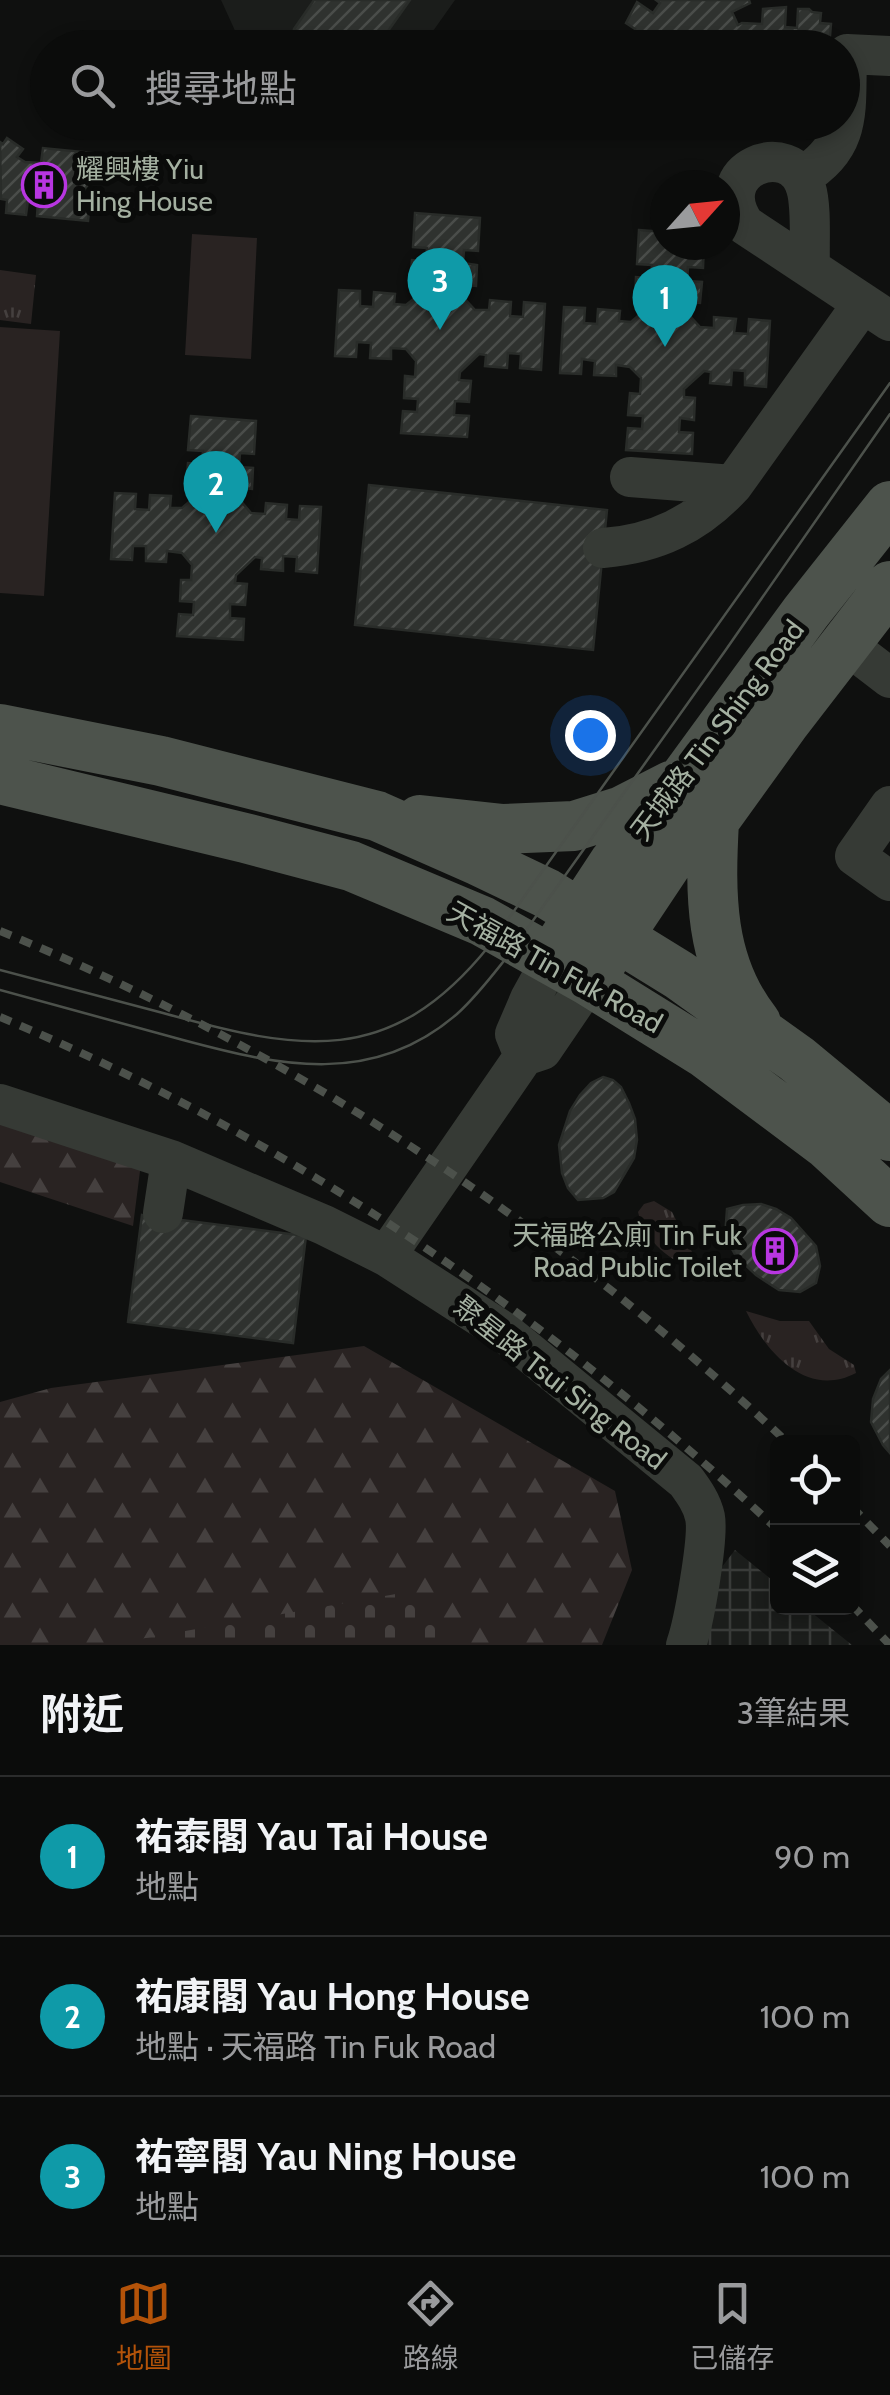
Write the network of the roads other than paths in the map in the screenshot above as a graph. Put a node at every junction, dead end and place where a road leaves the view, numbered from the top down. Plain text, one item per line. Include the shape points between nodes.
1 (860, 55) edge
2 (890, 56) edge
3 (838, 140) edge
4 (801, 177) junction
5 (810, 266) junction
6 (876, 312) edge
7 (890, 470) edge
8 (630, 478) dead end
9 (733, 485) junction
10 (890, 506) edge
11 (603, 548) dead end
12 (890, 586) edge
13 (806, 612) junction
14 (846, 645) junction
15 (890, 678) edge
16 (0, 729) edge
17 (0, 779) edge
18 (684, 779) junction
19 (890, 806) edge
20 (377, 816) junction
21 (714, 821) junction
22 (890, 881) edge
23 (598, 926) junction
24 (570, 970) junction
25 (766, 1035) junction
26 (0, 1104) edge
27 (890, 1136) edge
28 (171, 1160) junction
29 (890, 1202) edge
30 (163, 1212) dead end
31 (386, 1256) junction
32 (686, 1645) edge

1 - 2 street
3 - 4 street via 825,160
4 - 5 street
4 - 5 street via 779,162 752,166 734,200 745,225
5 - 6 street
6 - 9 street
7 - 13 main road
8 - 9 street
9 - 11 street via 669,534
10 - 13 main road, 天城路 Tin Shing Road
12 - 14 main road, 天城路 Tin Shing Road
13 - 18 main road, 天城路 Tin Shing Road
14 - 15 street
14 - 21 main road, 天城路 Tin Shing Road
16 - 20 main road, 天福路 Tin Fuk Road
17 - 24 main road, 天福路 Tin Fuk Road via 352,866 482,921
18 - 20 main road via 622,811 574,826 503,828
18 - 23 main road, 天城路 Tin Shing Road via 614,863
19 - 22 street via 855,856
20 - 23 main road, 天福路 Tin Fuk Road via 534,887
21 - 23 main road, 天城路 Tin Shing Road via 682,842
21 - 25 main road via 712,906 721,958
23 - 24 main road, 天城路 Tin Shing Road
23 - 25 main road, 天福路 Tin Fuk Road
24 - 29 main road, 天福路 Tin Fuk Road via 752,1087
24 - 31 street via 530,1000 515,1034 524,1056
25 - 27 main road, 天福路 Tin Fuk Road
26 - 28 street, 聚星路 Tsui Sing Road
28 - 30 street
28 - 31 street, 聚星路 Tsui Sing Road
31 - 32 street, 聚星路 Tsui Sing Road via 504,1332 686,1481 706,1519

